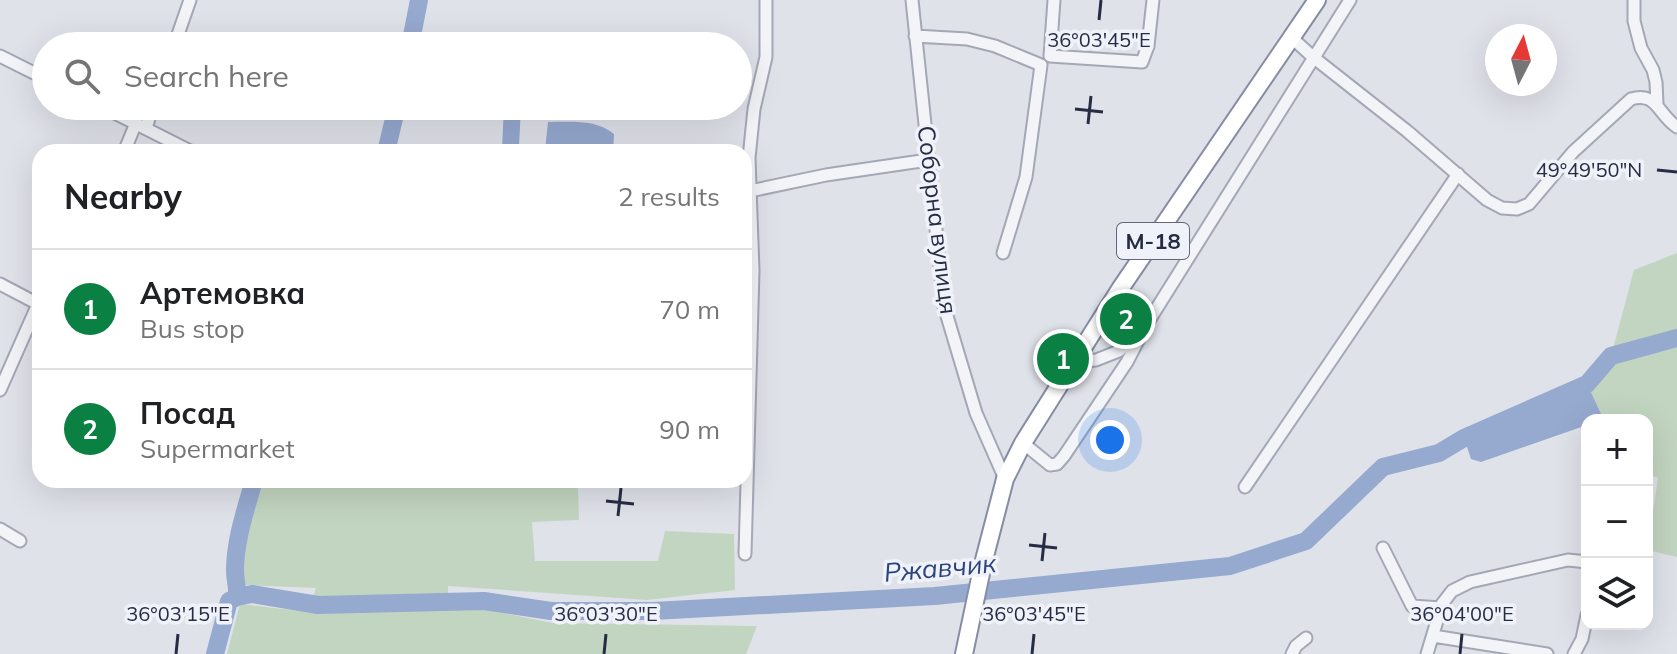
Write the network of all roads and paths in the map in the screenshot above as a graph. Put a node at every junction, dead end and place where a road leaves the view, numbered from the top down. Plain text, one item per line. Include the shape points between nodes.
1 (190, 0) edge
2 (766, 0) edge
3 (912, 0) edge
4 (1054, 0) edge
5 (1153, 0) edge
6 (1350, 0) edge
7 (1634, 0) edge
8 (1313, 3) edge
9 (179, 32) edge
10 (915, 36) junction
11 (1292, 38) junction
12 (0, 56) edge
13 (1313, 57) junction
14 (1045, 60) junction
15 (32, 72) edge
16 (1656, 82) junction
17 (1641, 96) junction
18 (1657, 104) junction
19 (130, 120) edge
20 (144, 120) edge
21 (141, 125) junction
22 (1677, 127) edge
23 (129, 144) edge
24 (177, 144) edge
25 (750, 144) edge
26 (928, 160) junction
27 (1458, 174) junction
28 (752, 191) edge
29 (752, 244) edge
30 (1003, 253) dead end
31 (0, 284) edge
32 (32, 300) edge
33 (752, 306) edge
34 (32, 319) edge
35 (1145, 327) junction
36 (1074, 362) junction
37 (0, 390) edge
38 (1023, 443) junction
39 (1005, 479) junction
40 (1245, 487) dead end
41 (747, 488) edge
42 (0, 529) edge
43 (20, 541) dead end
44 (1383, 548) dead end
45 (745, 554) dead end
46 (1581, 561) edge
47 (1441, 608) junction
48 (1584, 630) edge
49 (1433, 636) junction
50 (1306, 638) dead end
51 (964, 654) edge
52 (1292, 654) edge
53 (1427, 654) edge
54 (1547, 654) edge
55 (1574, 654) edge

1 - 9 street
2 - 25 street via 766,57
3 - 10 street, Соборна вулиця
4 - 14 street
5 - 14 street via 1142,62
6 - 13 street
7 - 16 street via 1641,48
8 - 11 highway, М-18
10 - 14 street via 967,39
10 - 26 street, Соборна вулиця
11 - 13 street
11 - 36 highway, М-18
12 - 15 street
13 - 27 street
13 - 35 street
14 - 30 street via 1026,177
16 - 17 street
16 - 18 street
17 - 18 street
17 - 27 street via 1626,102 1573,152 1529,204 1502,208
18 - 22 street
19 - 21 street
20 - 21 street
21 - 23 street
21 - 24 street
26 - 28 street
26 - 39 street, Соборна вулиця via 944,306 976,413
27 - 40 street
29 - 33 street
31 - 32 street
34 - 37 street
35 - 36 street via 1119,351
35 - 38 street via 1057,464 1050,465
36 - 38 highway, М-18
38 - 39 highway, М-18
39 - 51 highway, М-18
41 - 45 street
42 - 43 street
44 - 47 street via 1412,606
46 - 47 street via 1470,582 1452,591
47 - 49 street
48 - 55 street
49 - 53 street
49 - 54 street
50 - 52 street

